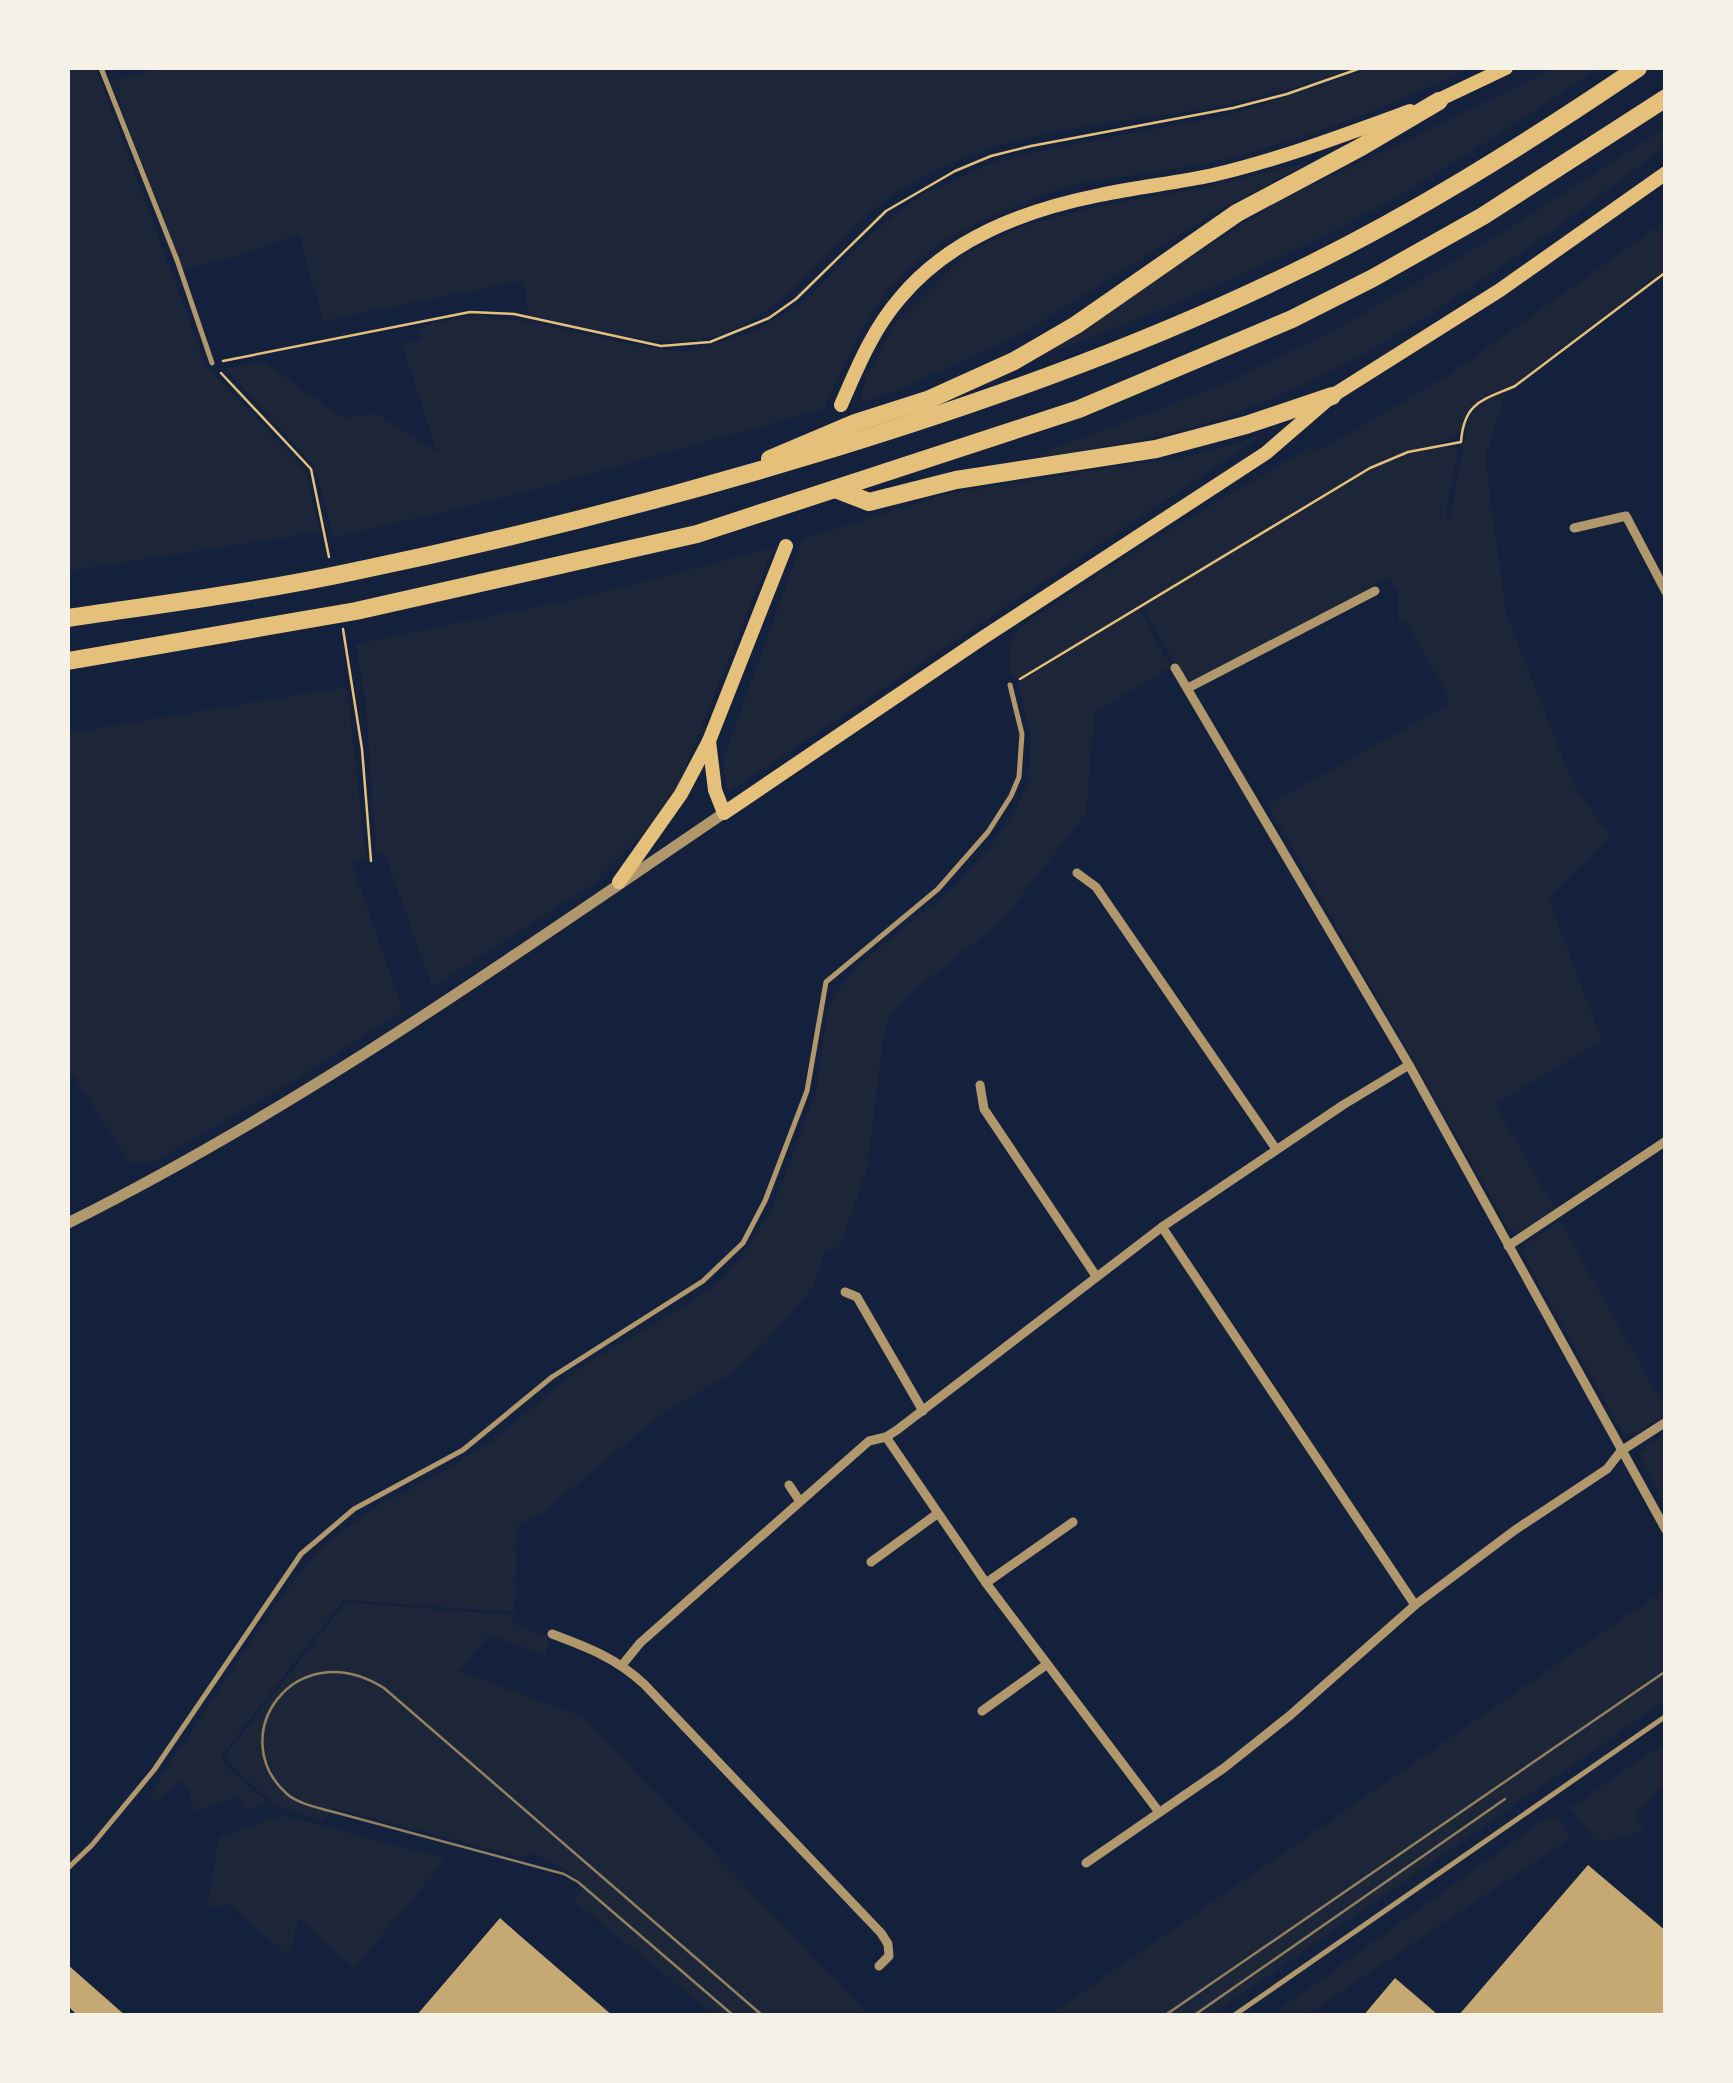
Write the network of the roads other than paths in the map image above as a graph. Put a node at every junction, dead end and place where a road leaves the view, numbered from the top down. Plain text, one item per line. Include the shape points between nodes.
1 (101, 68) edge
2 (1506, 68) edge
3 (1638, 68) edge
4 (1666, 98) edge
5 (1439, 101) junction
6 (1666, 173) edge
7 (1666, 186) edge
8 (1640, 190) junction
9 (212, 363) road end
10 (1332, 396) junction
11 (840, 405) dead end
12 (734, 478) junction
13 (838, 490) junction
14 (1574, 528) dead end
15 (786, 546) dead end
16 (1376, 591) dead end
17 (1666, 592) edge
18 (68, 618) edge
19 (68, 662) edge
20 (1175, 668) dead end
21 (1010, 684) road end
22 (1188, 688) junction
23 (709, 740) junction
24 (724, 813) junction
25 (1077, 874) dead end
26 (620, 882) junction
27 (1409, 1065) junction
28 (980, 1086) dead end
29 (1666, 1142) edge
30 (1276, 1149) junction
31 (68, 1224) edge
32 (1162, 1227) junction
33 (1508, 1246) junction
34 (1096, 1276) junction
35 (845, 1292) dead end
36 (923, 1410) junction
37 (1666, 1422) edge
38 (886, 1438) junction
39 (1622, 1451) junction
40 (789, 1485) dead end
41 (799, 1500) junction
42 (937, 1514) junction
43 (1072, 1522) dead end
44 (1666, 1530) edge
45 (871, 1562) dead end
46 (986, 1583) junction
47 (1415, 1605) junction
48 (552, 1634) dead end
49 (622, 1664) junction
50 (1046, 1665) junction
51 (982, 1711) dead end
52 (1666, 1716) edge
53 (1159, 1812) junction
54 (1086, 1862) dead end
55 (68, 1868) edge
56 (879, 1966) dead end
57 (1233, 2016) edge

1 - 9 lane
2 - 5 main road
3 - 12 highway via 1401,216 1198,317 947,412
4 - 13 highway via 1483,216 1292,319 1079,409
5 - 11 main road via 1271,160 1062,203 990,229 956,248 900,297
5 - 12 highway via 1238,213 1014,361 930,399 789,448
6 - 8 main road
7 - 8 main road
8 - 10 main road via 1500,290
10 - 13 highway via 1156,449 956,480 869,502
10 - 24 main road via 1266,453
12 - 18 highway via 346,573
13 - 19 highway via 697,534 548,569
14 - 17 street via 1626,516
15 - 23 main road
16 - 22 street
20 - 22 street
21 - 55 lane via 1022,734 1011,796 938,889 826,982 807,1091 742,1244 703,1281 590,1350 462,1450 325,1532 271,1596 154,1770
22 - 27 street
23 - 24 main road via 714,790
23 - 26 main road
24 - 26 street
25 - 30 street via 1096,887
26 - 31 street via 292,1101
27 - 30 street
27 - 33 street
28 - 34 street via 984,1109
29 - 33 street
30 - 32 street
32 - 34 street
32 - 47 street
33 - 39 street
34 - 36 street
35 - 36 street via 856,1297
36 - 38 street
37 - 39 street
38 - 41 street via 869,1440
38 - 42 street
39 - 44 street
39 - 47 street
40 - 41 street
41 - 49 street
42 - 45 street
42 - 46 street
43 - 46 street
46 - 50 street
47 - 53 street via 1288,1717
48 - 49 street
49 - 56 street via 881,1933 889,1956
50 - 51 street
50 - 53 street
52 - 57 lane
53 - 54 street

